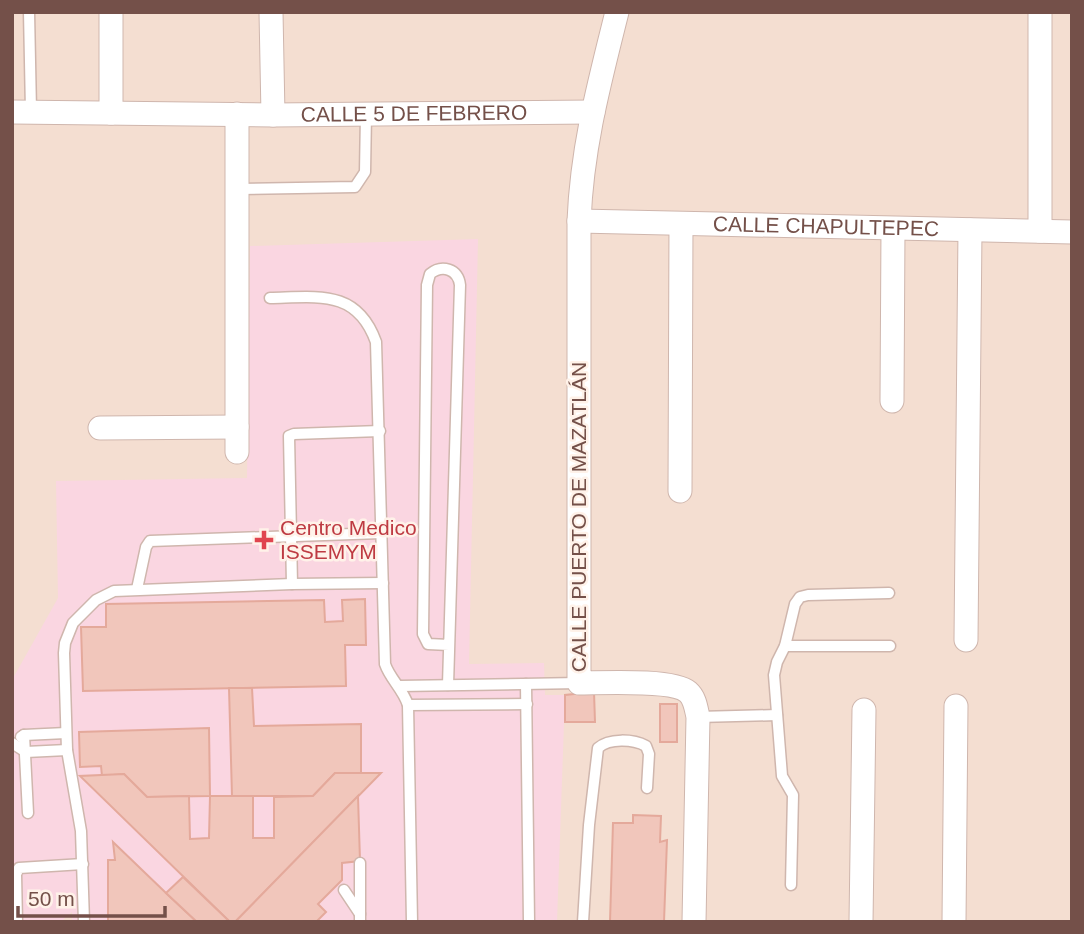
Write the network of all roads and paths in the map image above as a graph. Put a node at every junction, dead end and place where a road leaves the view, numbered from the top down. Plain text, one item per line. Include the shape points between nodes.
1 (29, 12) edge
2 (111, 12) edge
3 (271, 12) edge
4 (617, 12) edge
5 (1040, 12) edge
6 (22, 111) edge
7 (593, 112) junction
8 (111, 113) junction
9 (237, 114) junction
10 (366, 114) junction
11 (273, 115) junction
12 (237, 189) junction
13 (579, 221) junction
14 (681, 224) junction
15 (893, 229) junction
16 (970, 230) junction
17 (1040, 231) junction
18 (1072, 232) edge
19 (270, 298) dead end
20 (892, 401) dead end
21 (237, 427) junction
22 (100, 428) dead end
23 (380, 431) junction
24 (237, 452) dead end
25 (680, 491) dead end
26 (381, 533) junction
27 (290, 535) junction
28 (383, 583) junction
29 (292, 584) junction
30 (136, 589) junction
31 (889, 593) dead end
32 (966, 640) dead end
33 (449, 645) junction
34 (785, 646) junction
35 (890, 646) dead end
36 (579, 683) junction
37 (526, 684) junction
38 (448, 685) junction
39 (400, 686) junction
40 (527, 704) junction
41 (408, 705) junction
42 (956, 706) dead end
43 (864, 710) dead end
44 (777, 715) junction
45 (698, 717) junction
46 (66, 733) junction
47 (24, 735) junction
48 (12, 743) edge
49 (67, 750) junction
50 (26, 752) junction
51 (648, 789) dead end
52 (27, 813) dead end
53 (360, 863) dead end
54 (83, 864) junction
55 (791, 885) dead end
56 (344, 890) dead end
57 (360, 918) edge
58 (17, 922) edge
59 (84, 922) edge
60 (412, 922) edge
61 (529, 922) edge
62 (583, 922) edge
63 (694, 922) edge
64 (861, 922) edge
65 (954, 922) edge

1 - 6 lane
2 - 8 street
3 - 11 street
4 - 7 street, CALLE PUERTO DE MAZATLÁN
5 - 17 street
6 - 8 street, CALLE 5 DE FEBRERO
7 - 10 street, CALLE 5 DE FEBRERO
7 - 13 street, CALLE PUERTO DE MAZATLÁN via 582,165
8 - 9 street, CALLE 5 DE FEBRERO
9 - 11 street, CALLE 5 DE FEBRERO
9 - 12 street
10 - 11 street, CALLE 5 DE FEBRERO
10 - 12 lane via 365,172 355,187
12 - 21 street
13 - 14 street, CALLE CHAPULTEPEC
13 - 36 street, CALLE PUERTO DE MAZATLÁN
14 - 15 street, CALLE CHAPULTEPEC
14 - 25 street
15 - 16 street, CALLE CHAPULTEPEC
15 - 20 street
16 - 17 street, CALLE CHAPULTEPEC
16 - 32 street
17 - 18 street, CALLE CHAPULTEPEC
19 - 23 lane via 343,301 366,319 376,342
21 - 22 street
21 - 24 street
23 - 26 lane
23 - 27 lane via 289,436
26 - 27 lane
26 - 28 lane
27 - 29 lane
27 - 30 lane via 150,541
28 - 29 lane
28 - 39 lane via 385,664
29 - 30 lane
30 - 46 lane via 104,595 73,623 64,653
31 - 34 lane via 803,596 795,604
33 - 33 lane via 460,285 456,273 441,269 430,274 427,285 422,634 428,644
33 - 38 lane
34 - 35 lane
34 - 44 lane via 774,675
36 - 37 lane
36 - 45 street, CALLE PUERTO DE MAZATLÁN via 679,686 692,696
37 - 38 lane
37 - 40 lane
38 - 39 lane
39 - 41 lane
40 - 41 lane
40 - 61 lane
41 - 60 lane
42 - 65 street
43 - 64 street
44 - 45 lane
44 - 55 lane via 782,776 793,796
45 - 63 street
46 - 47 lane
46 - 49 lane
47 - 48 lane
47 - 50 lane
48 - 50 lane
49 - 50 lane
49 - 54 lane
50 - 52 lane
51 - 62 lane via 646,746 609,742 598,748
53 - 57 lane
54 - 58 lane via 19,868
54 - 59 lane
56 - 57 lane

